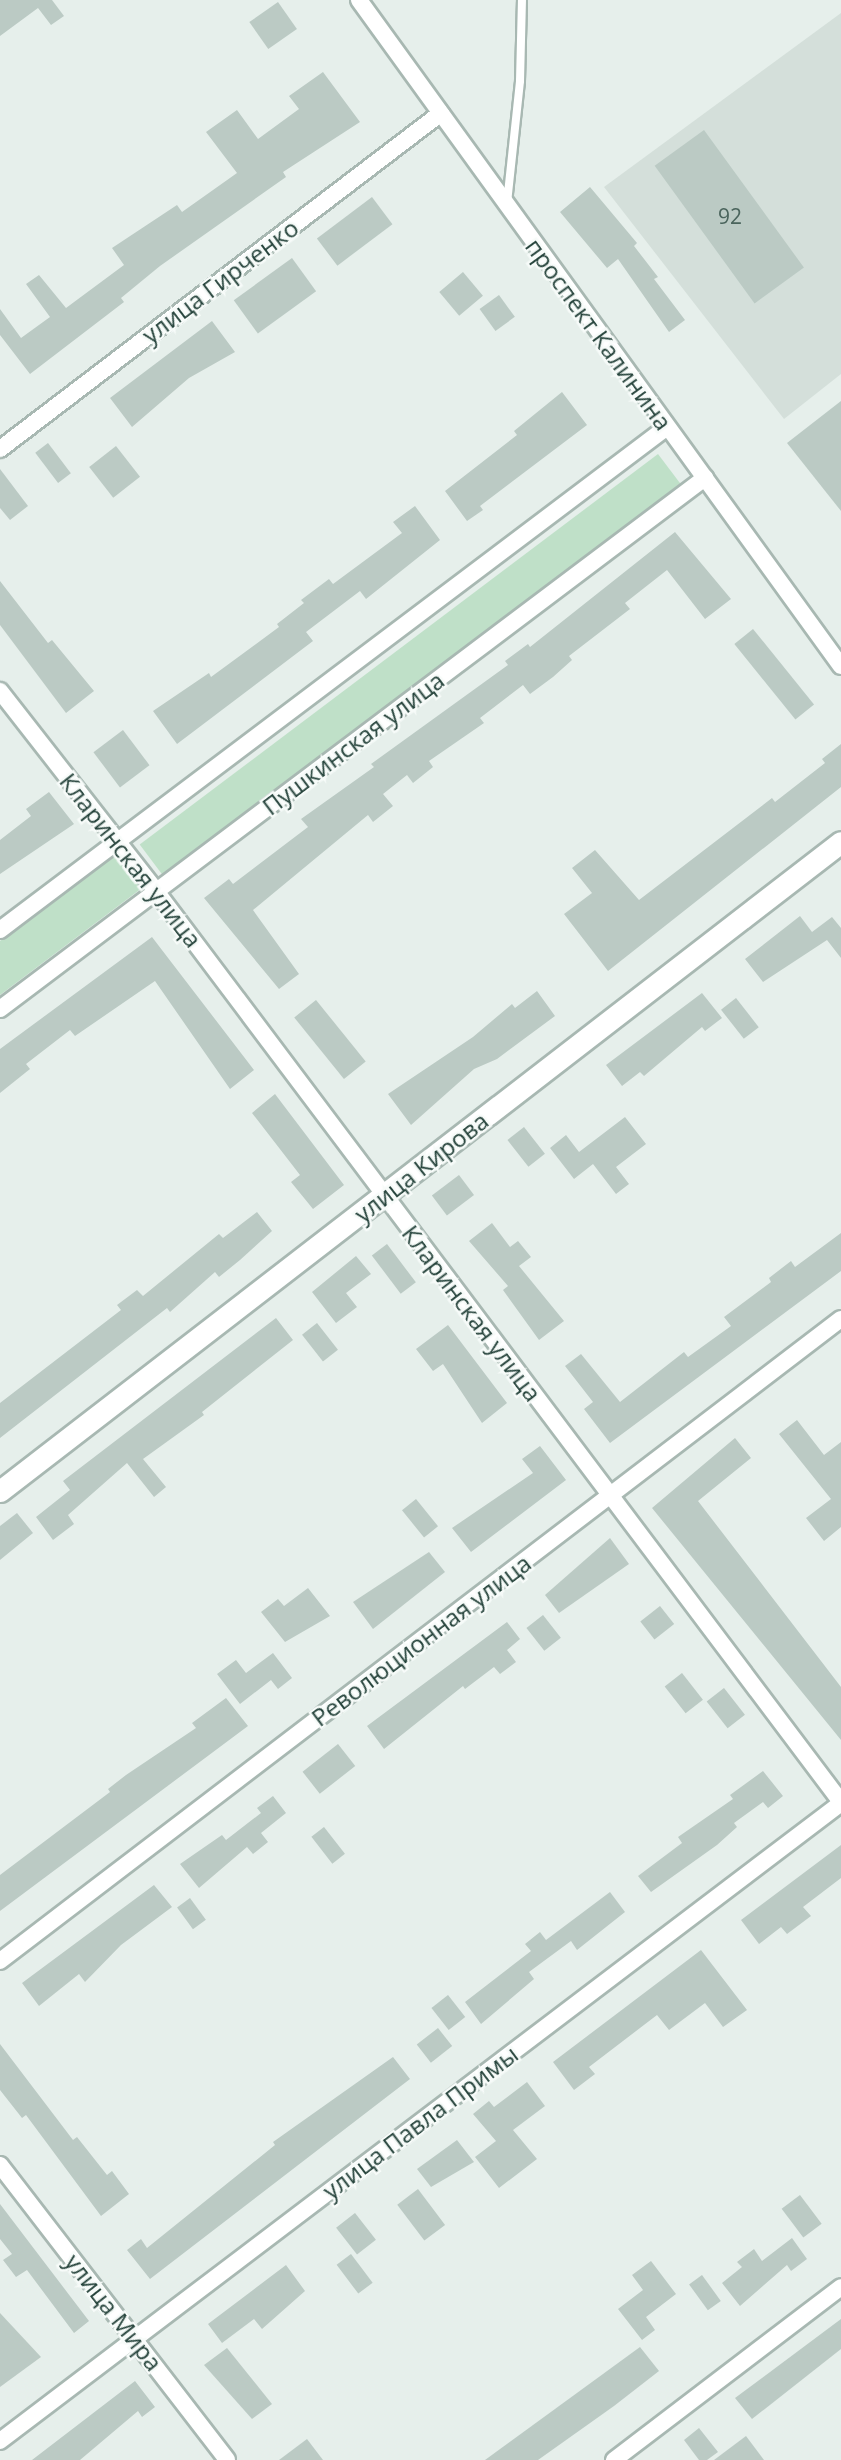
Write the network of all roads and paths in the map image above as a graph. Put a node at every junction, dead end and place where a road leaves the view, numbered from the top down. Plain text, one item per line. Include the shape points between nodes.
1 (359, 0) edge
2 (522, 0) edge
3 (441, 113) junction
4 (507, 207) junction
5 (667, 427) junction
6 (0, 449) edge
7 (705, 478) junction
8 (841, 666) edge
9 (0, 691) edge
10 (117, 842) junction
11 (841, 842) edge
12 (156, 891) junction
13 (0, 930) edge
14 (0, 1009) edge
15 (384, 1196) junction
16 (841, 1319) edge
17 (0, 1491) edge
18 (609, 1496) junction
19 (841, 1802) edge
20 (0, 1961) edge
21 (0, 2165) edge
22 (841, 2287) edge
23 (135, 2338) junction
24 (0, 2441) edge
25 (227, 2460) edge
26 (614, 2460) edge

1 - 3 street, проспект Калинина
2 - 4 lane via 520,80
3 - 4 street, проспект Калинина
3 - 6 street, улица Гирченко
4 - 5 street, проспект Калинина
5 - 7 street, проспект Калинина
5 - 10 street
7 - 8 street, проспект Калинина
7 - 12 street, Пушкинская улица
9 - 10 street, Кларинская улица
10 - 12 street, Кларинская улица
10 - 13 street
11 - 15 street, улица Кирова
12 - 14 street, Пушкинская улица
12 - 15 street, Кларинская улица
15 - 17 street, улица Кирова
15 - 18 street, Кларинская улица
16 - 18 street, Революционная улица
18 - 19 street, Кларинская улица
18 - 20 street, Революционная улица
19 - 23 street, улица Павла Примы
21 - 23 street, улица Мира
22 - 26 street
23 - 24 street, улица Павла Примы
23 - 25 street, улица Мира

